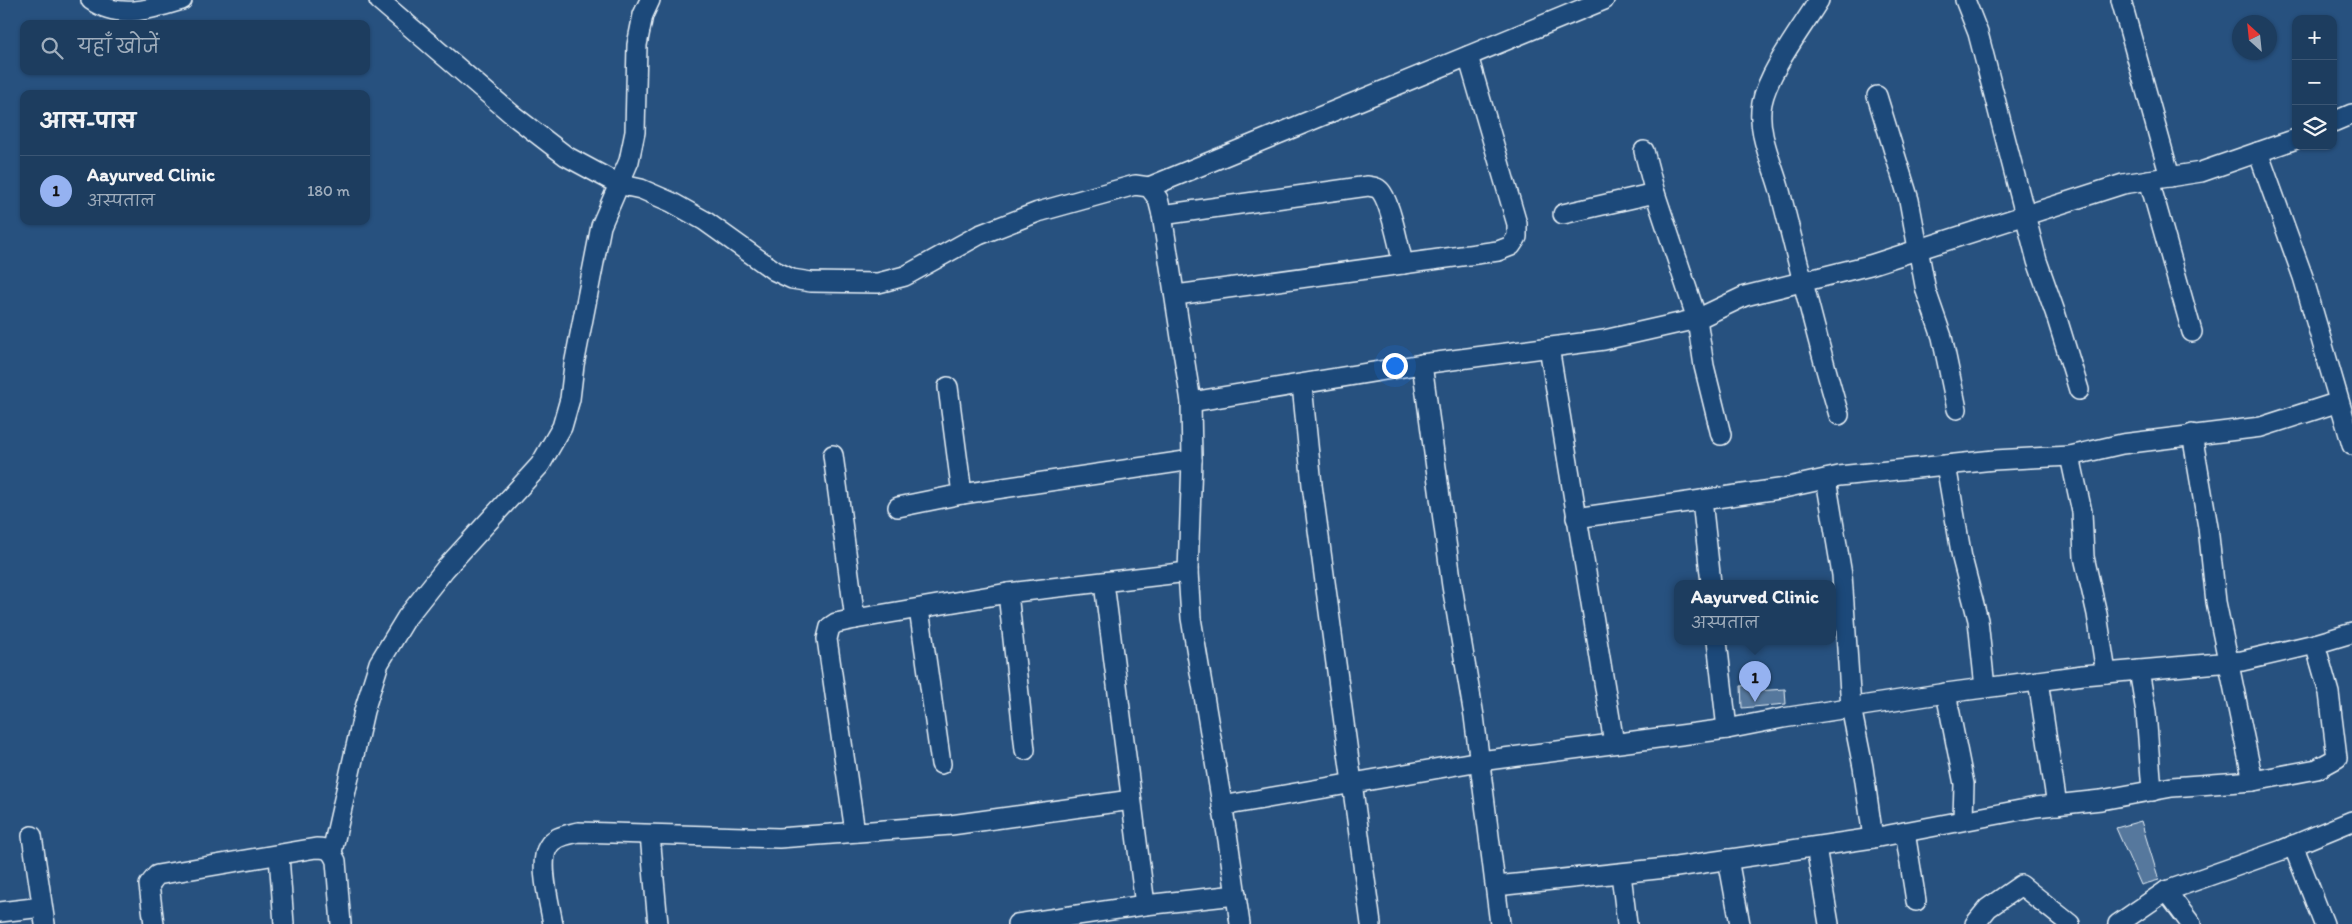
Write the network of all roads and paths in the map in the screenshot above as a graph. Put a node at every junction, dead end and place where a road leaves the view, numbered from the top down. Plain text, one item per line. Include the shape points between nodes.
1 (91, 0) edge
2 (182, 0) edge
3 (379, 0) edge
4 (650, 0) edge
5 (1604, 0) edge
6 (1819, 0) edge
7 (1965, 0) edge
8 (2121, 0) edge
9 (1468, 56) junction
10 (1877, 96) dead end
11 (2352, 114) edge
12 (2337, 120) edge
13 (2292, 140) edge
14 (1644, 151) dead end
15 (2258, 152) junction
16 (2170, 177) junction
17 (2149, 180) junction
18 (618, 184) junction
19 (1149, 187) junction
20 (1655, 193) junction
21 (1563, 214) dead end
22 (1162, 215) junction
23 (2025, 216) junction
24 (1920, 250) junction
25 (1403, 264) junction
26 (1804, 282) junction
27 (1176, 295) junction
28 (1697, 319) junction
29 (2192, 332) dead end
30 (1549, 347) junction
31 (1422, 364) junction
32 (1302, 384) junction
33 (948, 387) dead end
34 (2079, 390) dead end
35 (1191, 402) junction
36 (2340, 402) junction
37 (1957, 409) dead end
38 (1839, 415) dead end
39 (1721, 434) dead end
40 (2192, 434) junction
41 (2352, 445) edge
42 (833, 455) dead end
43 (2070, 456) junction
44 (1192, 460) junction
45 (1946, 465) junction
46 (1826, 479) junction
47 (962, 494) junction
48 (1702, 500) junction
49 (898, 507) dead end
50 (1576, 518) junction
51 (1188, 572) junction
52 (1711, 580) edge
53 (1104, 583) junction
54 (1008, 593) junction
55 (919, 609) junction
56 (856, 619) junction
57 (2352, 633) edge
58 (2316, 644) junction
59 (1717, 645) edge
60 (2227, 662) junction
61 (2139, 670) junction
62 (2106, 673) junction
63 (2038, 681) junction
64 (1985, 688) junction
65 (1946, 693) junction
66 (1851, 707) junction
67 (1727, 729) junction
68 (1614, 743) junction
69 (1025, 750) dead end
70 (1480, 761) junction
71 (941, 764) dead end
72 (2253, 781) junction
73 (1353, 785) junction
74 (2152, 791) junction
75 (1131, 800) junction
76 (2057, 805) junction
77 (1222, 806) junction
78 (1963, 819) junction
79 (2352, 821) edge
80 (854, 832) junction
81 (1905, 832) junction
82 (650, 835) junction
83 (32, 836) dead end
84 (1873, 838) junction
85 (2293, 845) junction
86 (1816, 847) junction
87 (332, 852) junction
88 (279, 856) junction
89 (1728, 859) junction
90 (1621, 874) junction
91 (1496, 886) junction
92 (2166, 891) junction
93 (1236, 895) junction
94 (1916, 901) dead end
95 (1145, 905) junction
96 (0, 912) edge
97 (43, 916) edge
98 (154, 924) edge
99 (284, 924) edge
100 (341, 924) edge
101 (553, 924) edge
102 (658, 924) edge
103 (1017, 924) edge
104 (1240, 924) edge
105 (1371, 924) edge
106 (1500, 924) edge
107 (1627, 924) edge
108 (1740, 924) edge
109 (1829, 924) edge
110 (1975, 924) edge
111 (2070, 924) edge
112 (2118, 924) edge
113 (2191, 924) edge
114 (2324, 924) edge

1 - 2 street via 123,12 148,10
3 - 18 street via 566,156
4 - 18 street via 637,45 635,132 629,161
5 - 9 street
6 - 26 street via 1767,88 1761,104 1763,131
7 - 23 street via 1978,33
8 - 16 street
9 - 19 street
9 - 25 street via 1517,224 1517,236 1512,246 1498,251
10 - 24 street via 1895,150
11 - 12 street
13 - 15 street
14 - 20 street
15 - 16 street via 2202,172
15 - 36 street via 2303,277
16 - 17 street
17 - 23 street via 2123,184
17 - 29 street
18 - 19 street via 641,189 672,202 792,279 878,284 905,276 980,235 1038,212 1136,185
18 - 87 street via 601,226 590,272 570,399 562,428 540,466 445,569 406,617 379,663 364,711
19 - 22 street via 1158,199
20 - 21 street
20 - 28 street
22 - 25 street via 1376,187 1386,203
22 - 27 street
23 - 24 street
23 - 34 street via 2036,261
24 - 26 street
24 - 37 street via 1926,291 1942,337
25 - 27 street
26 - 28 street via 1745,296
26 - 38 street via 1820,354
27 - 35 street
28 - 30 street via 1604,340
28 - 39 street via 1704,366
30 - 31 street
30 - 50 street
31 - 32 street
31 - 70 street
32 - 35 street
32 - 73 street via 1312,485
33 - 47 street
35 - 44 street
36 - 40 street via 2261,427
36 - 41 street
40 - 43 street via 2122,444
40 - 60 street
42 - 56 street
43 - 45 street
43 - 62 street via 2082,512 2084,557
44 - 47 street
44 - 51 street
45 - 46 street
45 - 64 street via 1962,558 1978,620
46 - 48 street
46 - 66 street via 1842,575
47 - 49 street
48 - 50 street
48 - 52 street
50 - 68 street
51 - 53 street
51 - 77 street via 1200,679
53 - 54 street
53 - 75 street
54 - 55 street
54 - 69 street
55 - 56 street
55 - 71 street
56 - 80 street via 836,623 830,628 827,639
57 - 58 street
58 - 60 street
58 - 72 street via 2329,693 2337,758 2317,769
59 - 67 street
60 - 61 street
60 - 72 street
61 - 62 street
61 - 74 street
62 - 63 street
63 - 64 street
63 - 76 street
64 - 65 street
65 - 66 street
65 - 78 street via 1964,784
66 - 67 street
66 - 84 street
67 - 68 street
68 - 70 street
70 - 73 street
70 - 91 street
72 - 74 street
73 - 77 street
73 - 105 street
74 - 76 street
75 - 80 street via 951,826
75 - 95 street
76 - 78 street
77 - 93 street
78 - 81 street
79 - 85 street
80 - 82 street via 779,838
81 - 84 street
81 - 94 street
82 - 101 street via 578,832 561,836 548,845 543,857
82 - 102 street
83 - 97 street
84 - 86 street
85 - 92 street
85 - 114 street
86 - 89 street
86 - 109 street
87 - 88 street via 327,848 316,848
87 - 100 street via 336,861
88 - 98 street via 157,875 149,885
88 - 99 street
89 - 90 street
89 - 108 street
90 - 91 street
90 - 107 street
91 - 106 street
92 - 112 street
92 - 113 street
93 - 95 street
93 - 104 street
95 - 103 street
96 - 97 street
110 - 111 street via 1988,908 2021,885

